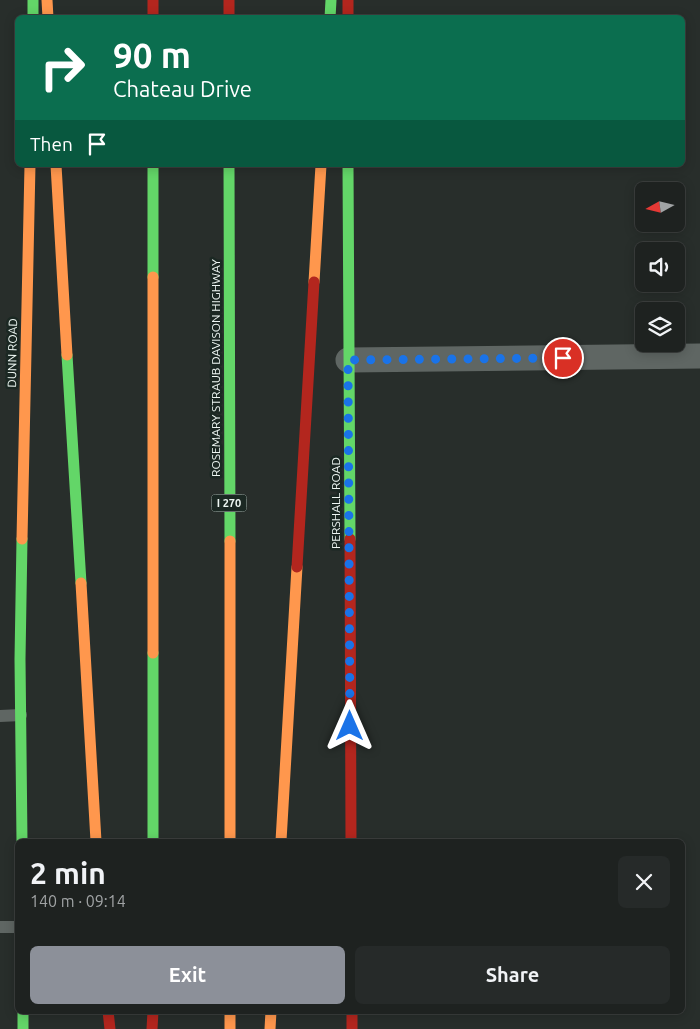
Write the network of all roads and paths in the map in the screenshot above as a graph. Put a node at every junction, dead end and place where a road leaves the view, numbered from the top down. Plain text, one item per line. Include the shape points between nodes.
1 (34, 0) edge
2 (47, 0) edge
3 (153, 0) edge
4 (229, 0) edge
5 (331, 0) edge
6 (348, 0) edge
7 (33, 15) edge
8 (48, 15) edge
9 (153, 15) edge
10 (229, 15) edge
11 (330, 15) edge
12 (348, 15) edge
13 (30, 167) edge
14 (56, 167) edge
15 (153, 167) edge
16 (229, 167) edge
17 (321, 167) edge
18 (348, 167) edge
19 (700, 356) edge
20 (348, 360) junction
21 (20, 715) junction
22 (0, 716) edge
23 (22, 839) edge
24 (96, 839) edge
25 (153, 839) edge
26 (230, 839) edge
27 (281, 839) edge
28 (351, 839) edge
29 (0, 927) edge
30 (15, 927) edge
31 (23, 1014) edge
32 (108, 1014) edge
33 (152, 1014) edge
34 (230, 1014) edge
35 (271, 1014) edge
36 (352, 1014) edge
37 (24, 1029) edge
38 (110, 1029) edge
39 (152, 1029) edge
40 (230, 1029) edge
41 (270, 1029) edge
42 (352, 1029) edge

1 - 7 main road
2 - 8 main road
3 - 9 main road
4 - 10 main road
5 - 11 main road
6 - 12 main road
13 - 21 main road, DUNN ROAD
14 - 24 main road
15 - 25 main road
16 - 26 main road, ROSEMARY STRAUB DAVISON HIGHWAY / I 270
17 - 27 main road
18 - 20 main road, PERSHALL ROAD
19 - 20 street
20 - 28 main road, PERSHALL ROAD
21 - 22 lane
21 - 23 main road, DUNN ROAD
29 - 30 lane
31 - 37 main road
32 - 38 main road
33 - 39 main road
34 - 40 main road
35 - 41 main road
36 - 42 main road

